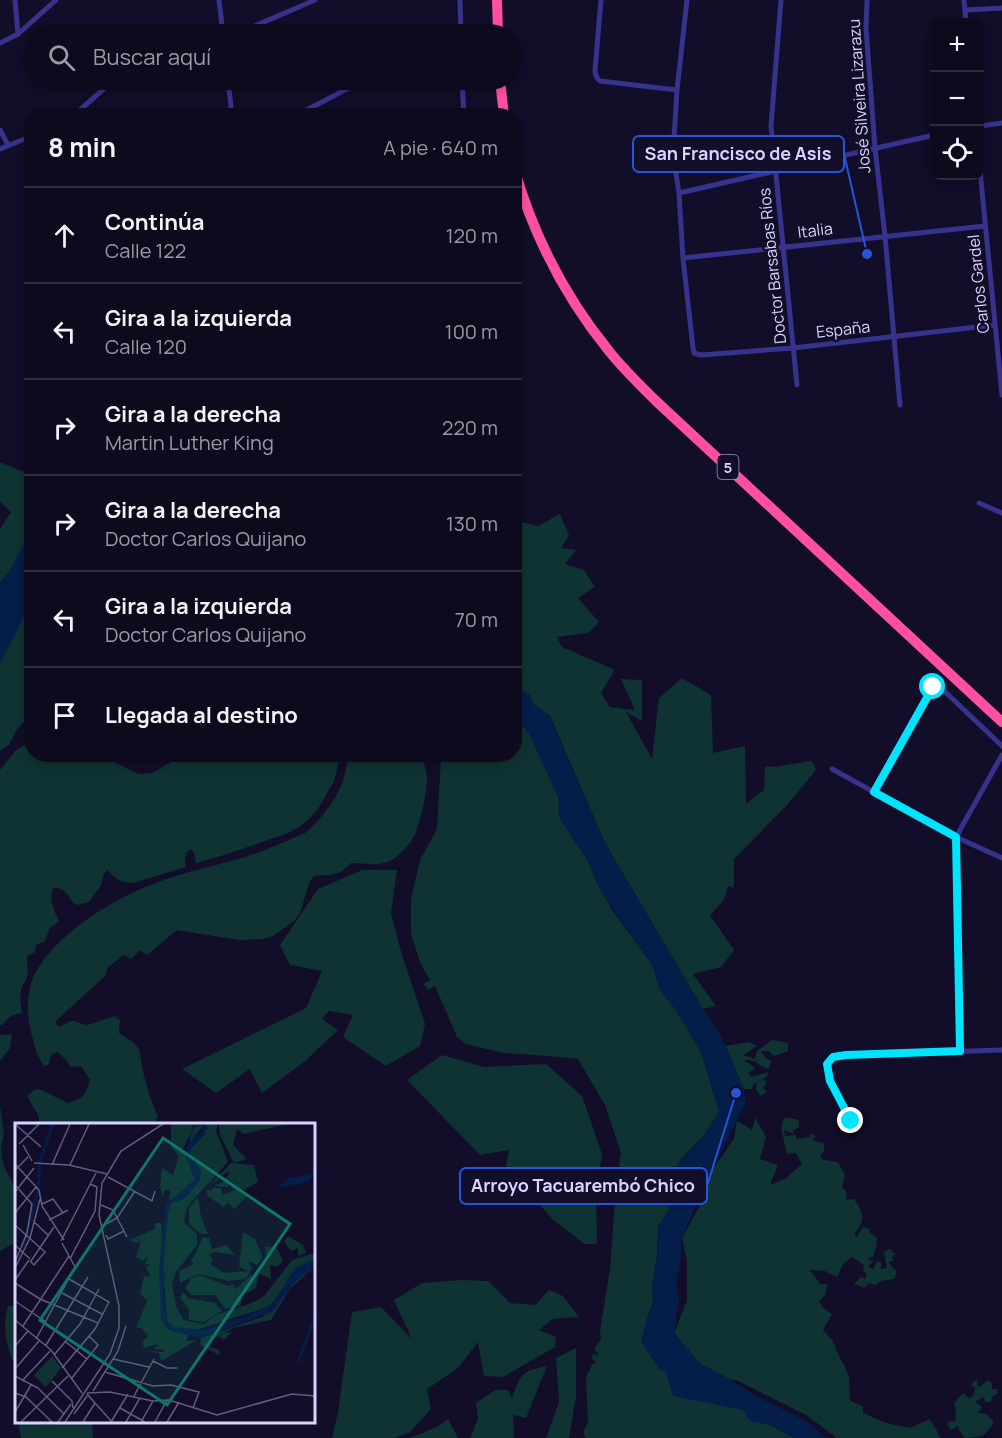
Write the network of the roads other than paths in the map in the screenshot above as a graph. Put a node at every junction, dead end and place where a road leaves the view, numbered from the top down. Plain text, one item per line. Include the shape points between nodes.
1 (15, 0) edge
2 (56, 0) edge
3 (219, 0) edge
4 (315, 0) edge
5 (460, 0) edge
6 (497, 0) edge
7 (601, 0) edge
8 (687, 0) edge
9 (781, 0) edge
10 (867, 0) edge
11 (964, 0) edge
12 (1002, 8) edge
13 (965, 10) junction
14 (966, 18) edge
15 (29, 24) edge
16 (222, 24) edge
17 (259, 24) edge
18 (461, 24) edge
19 (498, 24) edge
20 (24, 29) edge
21 (18, 34) junction
22 (0, 43) edge
23 (103, 90) edge
24 (229, 90) edge
25 (345, 90) edge
26 (463, 90) edge
27 (501, 90) edge
28 (677, 90) junction
29 (82, 108) edge
30 (231, 108) edge
31 (310, 108) edge
32 (464, 108) edge
33 (503, 108) edge
34 (1002, 123) edge
35 (984, 125) edge
36 (0, 130) edge
37 (930, 136) edge
38 (24, 139) edge
39 (8, 145) junction
40 (875, 148) junction
41 (0, 149) edge
42 (776, 171) junction
43 (981, 180) edge
44 (522, 193) edge
45 (679, 193) junction
46 (985, 226) junction
47 (885, 236) junction
48 (784, 248) junction
49 (683, 258) junction
50 (995, 325) junction
51 (894, 337) junction
52 (793, 348) junction
53 (797, 385) dead end
54 (1002, 396) edge
55 (900, 405) dead end
56 (980, 503) dead end
57 (1002, 513) edge
58 (1002, 722) edge
59 (1002, 746) edge
60 (1002, 755) edge
61 (832, 770) dead end
62 (874, 792) junction
63 (956, 837) junction
64 (1002, 858) edge
65 (1002, 1050) edge
66 (960, 1051) junction
67 (851, 1121) dead end

1 - 21 street
2 - 15 street
3 - 16 street
4 - 17 street
5 - 18 street
6 - 19 highway
7 - 28 street via 596,77 600,81
8 - 28 street
9 - 42 street, Doctor Barsabas Ríos via 771,126
10 - 40 street, José Silveira Lizarazu
11 - 13 street
12 - 13 street
13 - 14 street
20 - 21 street
21 - 22 street
23 - 29 street
24 - 30 street
25 - 31 street
26 - 32 street
27 - 33 highway
28 - 45 street via 673,154
34 - 35 street
36 - 39 street
37 - 40 street
38 - 39 street
39 - 41 street
40 - 42 street
40 - 47 street, José Silveira Lizarazu
42 - 45 street
42 - 48 street, Doctor Barsabas Ríos
43 - 46 street, Carlos Gardel
44 - 58 highway, 5 via 558,275 610,353 656,401
45 - 49 street
46 - 47 street, Italia
46 - 50 street, Carlos Gardel
47 - 48 street, Italia
47 - 51 street, José Silveira Lizarazu
48 - 49 street, Italia
48 - 52 street, Doctor Barsabas Ríos
49 - 52 street, España via 694,353
50 - 51 street, España
50 - 54 street, Carlos Gardel
51 - 52 street, España
51 - 55 street, José Silveira Lizarazu
52 - 53 street, Doctor Barsabas Ríos
56 - 57 street
59 - 62 street via 938,685 933,687
60 - 63 street
61 - 62 street
62 - 63 street
63 - 64 street
63 - 66 street
65 - 66 street
66 - 67 street via 833,1057 827,1064 830,1081

